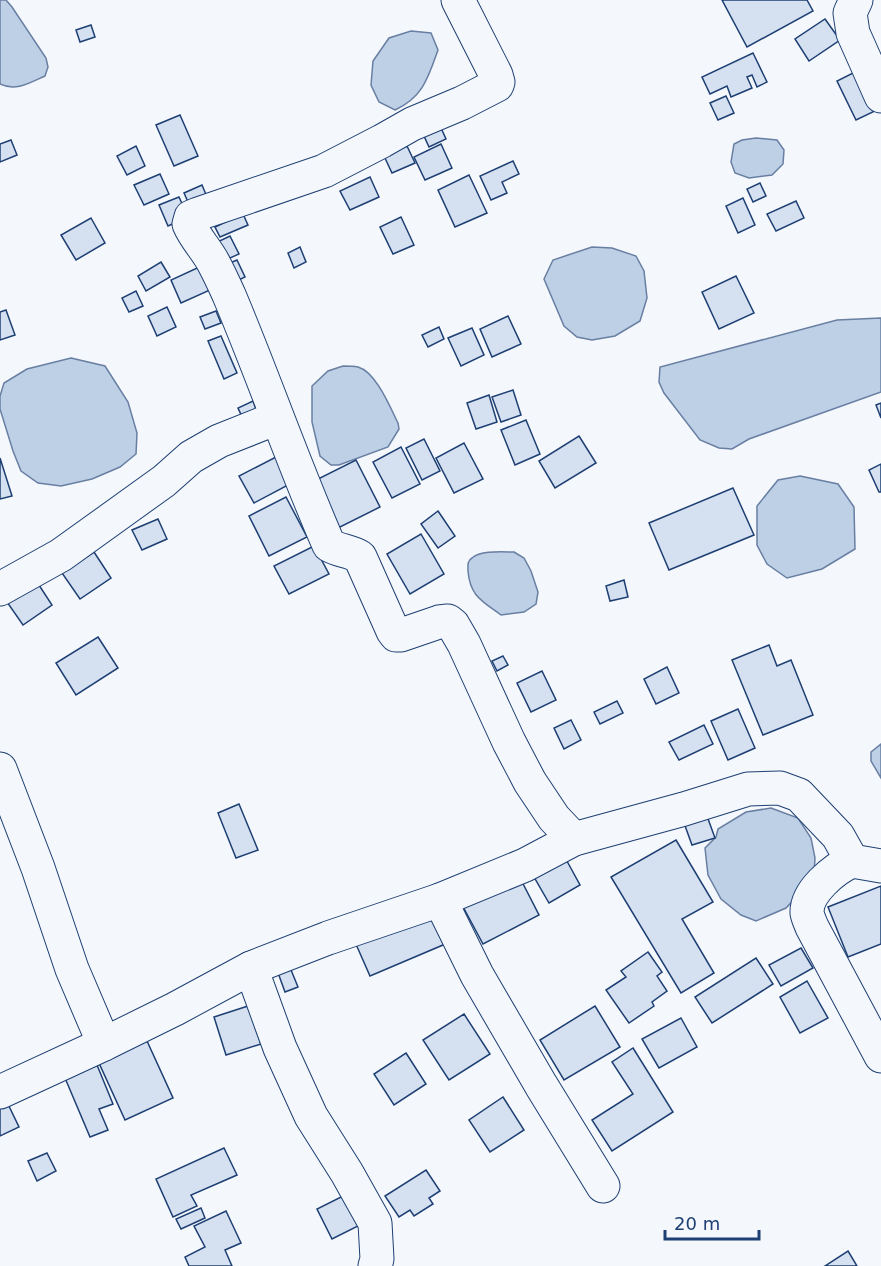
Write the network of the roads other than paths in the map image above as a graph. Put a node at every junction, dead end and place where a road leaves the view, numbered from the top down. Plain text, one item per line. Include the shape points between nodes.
1 (458, 0) edge
2 (856, 0) edge
3 (881, 96) edge
4 (277, 418) junction
5 (0, 589) edge
6 (0, 769) edge
7 (574, 839) junction
8 (866, 864) edge
9 (440, 900) junction
10 (251, 968) junction
11 (104, 1044) junction
12 (881, 1056) edge
13 (0, 1092) edge
14 (603, 1186) dead end
15 (375, 1266) edge

1 - 4 street via 496,75 497,85 324,171 191,217 189,224 230,298
2 - 3 street via 850,13 853,33
4 - 5 street via 219,441 191,457 61,555
4 - 7 street via 328,545 360,557 396,635 439,622 453,625 530,782
6 - 11 street via 72,969
7 - 8 street via 748,789 780,788 799,795
7 - 9 street via 525,865
8 - 12 street via 840,866 821,884 807,911
9 - 10 street
9 - 14 street via 477,975
10 - 11 street
10 - 15 street via 280,1048 311,1116 375,1223
11 - 13 street

